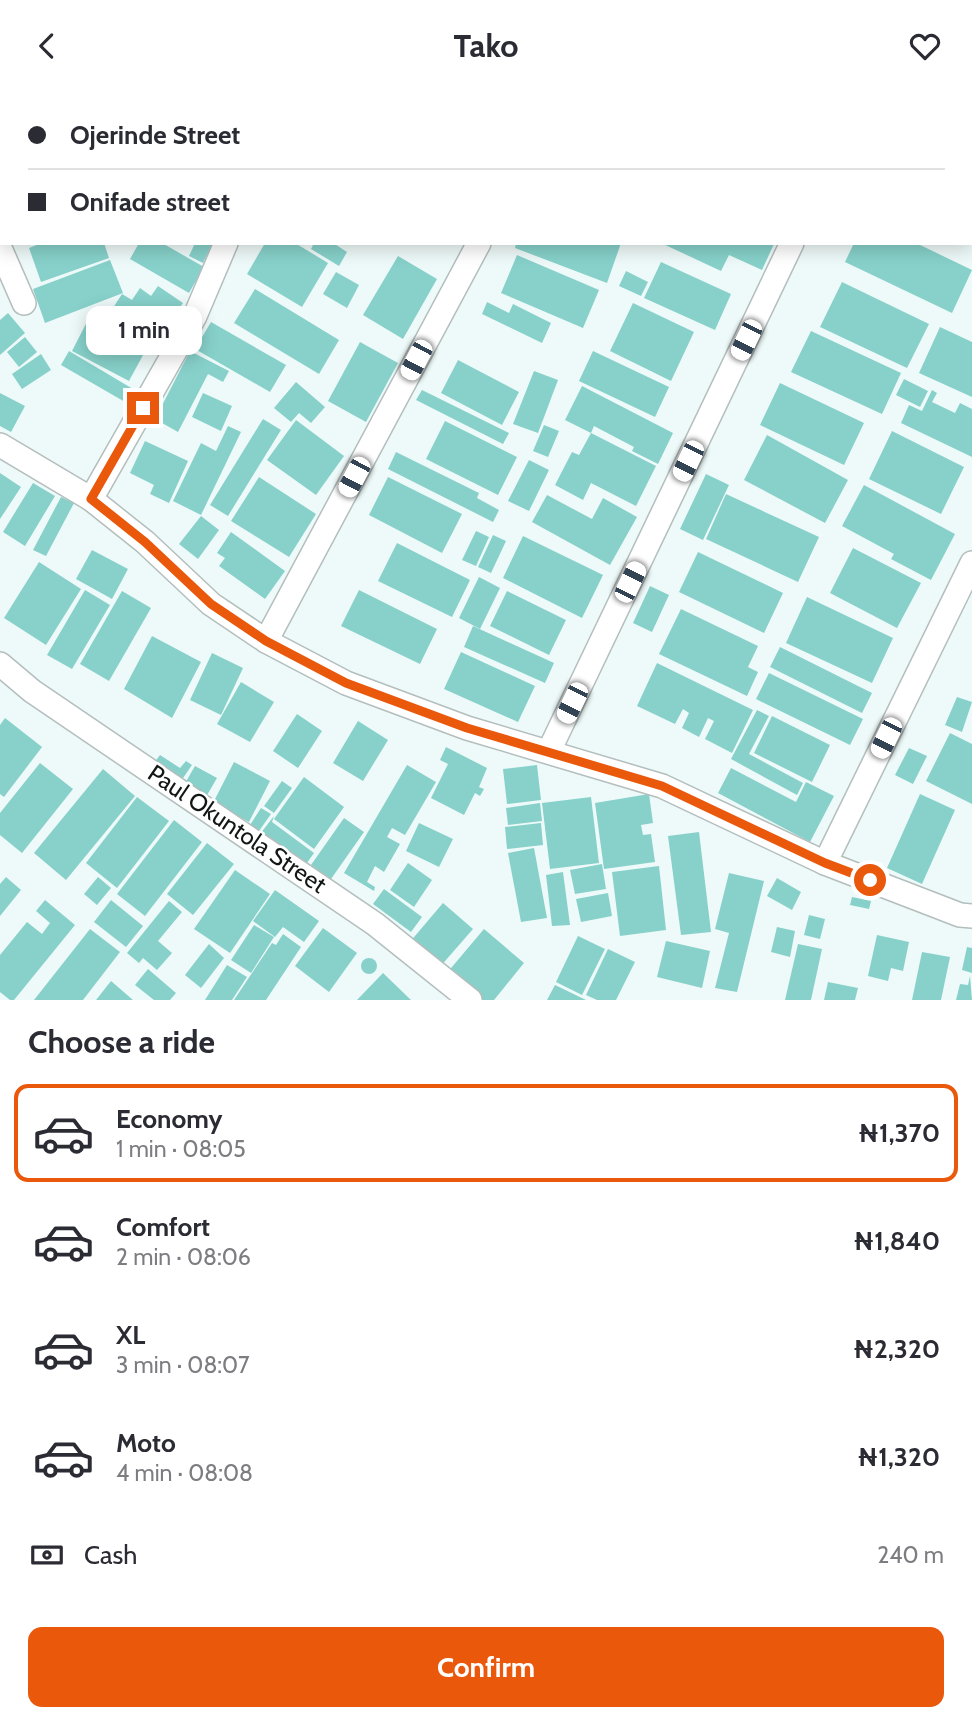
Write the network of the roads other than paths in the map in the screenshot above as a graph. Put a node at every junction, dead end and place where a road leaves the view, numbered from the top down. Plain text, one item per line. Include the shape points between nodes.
1 (225, 245) edge
2 (478, 245) edge
3 (791, 245) edge
4 (0, 248) edge
5 (24, 303) dead end
6 (0, 445) edge
7 (91, 499) junction
8 (972, 563) edge
9 (266, 641) junction
10 (0, 664) edge
11 (549, 751) junction
12 (825, 863) junction
13 (972, 916) edge
14 (470, 1000) edge

1 - 7 street via 195,316
2 - 9 street
3 - 11 street
4 - 5 street
6 - 7 street
7 - 9 street via 211,604
8 - 12 street
9 - 11 street via 346,683 467,728
10 - 14 street, Paul Okuntola Street via 32,691 375,924
11 - 12 street via 662,786
12 - 13 street

